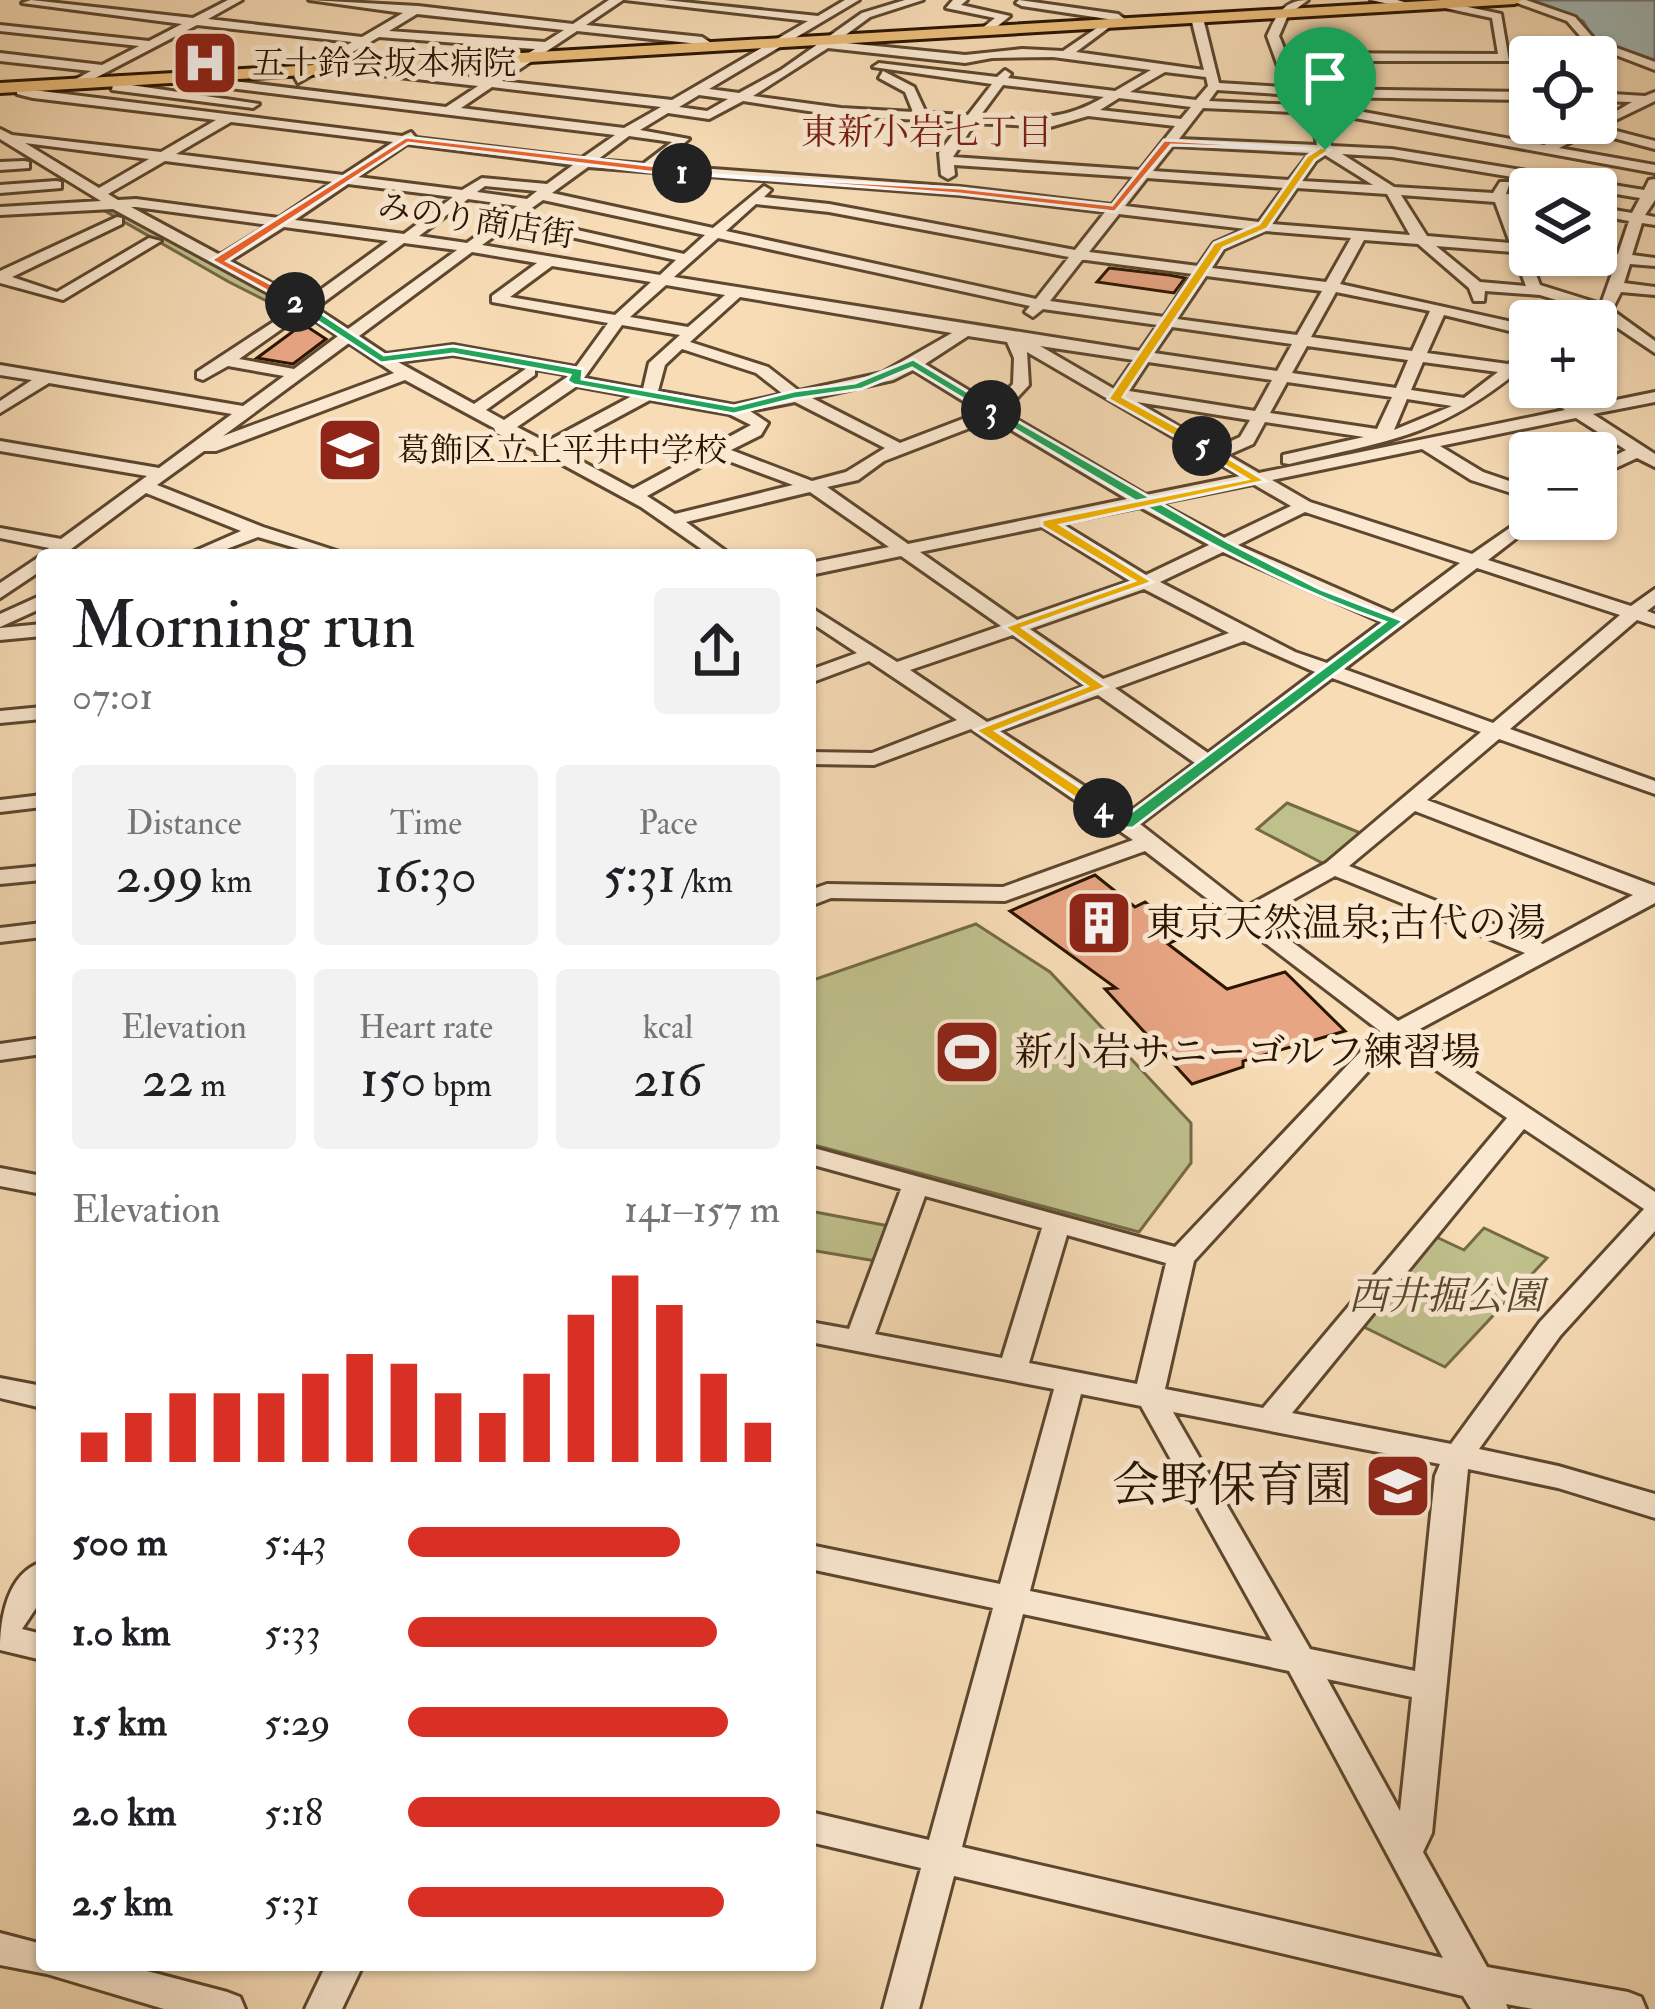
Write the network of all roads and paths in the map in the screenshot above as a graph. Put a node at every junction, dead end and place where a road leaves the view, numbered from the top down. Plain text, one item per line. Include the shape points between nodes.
1 (236, 0) edge
2 (315, 0) edge
3 (433, 0) edge
4 (617, 0) edge
5 (632, 0) edge
6 (854, 0) edge
7 (916, 0) edge
8 (1025, 0) edge
9 (1270, 0) edge
10 (1377, 0) edge
11 (1515, 0) edge
12 (954, 1) edge
13 (32, 2) edge
14 (1440, 4) junction
15 (1292, 6) edge
16 (1412, 6) junction
17 (889, 9) junction
18 (415, 10) junction
19 (575, 10) dead end
20 (834, 10) junction
21 (598, 13) junction
22 (869, 14) junction
23 (1193, 14) junction
24 (0, 17) edge
25 (926, 17) dead end
26 (817, 19) junction
27 (195, 21) junction
28 (1116, 23) junction
29 (0, 28) edge
30 (577, 28) junction
31 (985, 31) junction
32 (376, 33) junction
33 (362, 40) junction
34 (826, 42) junction
35 (777, 43) junction
36 (150, 45) junction
37 (547, 46) junction
38 (711, 47) junction
39 (886, 51) junction
40 (0, 57) edge
41 (530, 57) junction
42 (1062, 57) junction
43 (1281, 57) junction
44 (965, 59) junction
45 (375, 66) junction
46 (1655, 66) edge
47 (879, 67) junction
48 (102, 69) junction
49 (314, 69) junction
50 (1161, 69) junction
51 (203, 76) junction
52 (120, 80) junction
53 (1211, 80) junction
54 (1000, 82) junction
55 (78, 83) junction
56 (490, 84) junction
57 (21, 86) junction
58 (0, 88) edge
59 (278, 90) junction
60 (696, 91) junction
61 (1430, 91) junction
62 (1315, 92) junction
63 (1121, 93) junction
64 (1509, 95) edge
65 (740, 98) junction
66 (1617, 98) edge
67 (1651, 100) edge
68 (253, 104) junction
69 (1200, 104) junction
70 (669, 107) junction
71 (450, 110) junction
72 (1324, 110) junction
73 (832, 111) junction
74 (1087, 112) junction
75 (1617, 113) edge
76 (974, 117) junction
77 (229, 118) junction
78 (921, 118) junction
79 (1184, 123) junction
80 (877, 128) dead end
81 (1424, 128) junction
82 (625, 134) junction
83 (1617, 136) edge
84 (3, 140) edge
85 (406, 140) junction
86 (1168, 142) junction
87 (1553, 144) edge
88 (1655, 146) edge
89 (1545, 149) junction
90 (1325, 150) junction
91 (1409, 155) junction
92 (164, 156) junction
93 (948, 157) junction
94 (585, 162) junction
95 (24, 164) junction
96 (0, 166) edge
97 (1524, 168) edge
98 (645, 169) junction
99 (1655, 169) edge
100 (1509, 172) edge
101 (1142, 174) junction
102 (346, 180) junction
103 (775, 181) junction
104 (1509, 183) edge
105 (56, 185) junction
106 (1292, 185) junction
107 (1617, 186) edge
108 (0, 189) edge
109 (1652, 190) edge
110 (947, 191) junction
111 (1393, 192) junction
112 (464, 195) junction
113 (1498, 195) junction
114 (540, 196) junction
115 (1509, 197) edge
116 (94, 200) junction
117 (753, 200) junction
118 (1115, 209) junction
119 (0, 212) edge
120 (116, 212) junction
121 (1617, 215) edge
122 (1509, 217) edge
123 (1637, 218) junction
124 (509, 219) junction
125 (1655, 221) edge
126 (282, 222) junction
127 (914, 224) junction
128 (1263, 227) junction
129 (1361, 233) junction
130 (715, 236) junction
131 (1415, 236) junction
132 (404, 238) junction
133 (154, 242) junction
134 (1509, 246) edge
135 (468, 248) junction
136 (1078, 254) junction
137 (1617, 258) edge
138 (689, 259) junction
139 (1624, 259) junction
140 (217, 260) junction
141 (548, 262) junction
142 (1655, 262) edge
143 (1201, 271) junction
144 (1530, 276) edge
145 (0, 277) edge
146 (662, 282) junction
147 (1476, 286) junction
148 (1331, 287) junction
149 (1616, 287) junction
150 (1538, 291) junction
151 (1655, 291) edge
152 (737, 292) junction
153 (1569, 300) edge
154 (1611, 300) edge
155 (1040, 304) junction
156 (1443, 311) junction
157 (299, 312) junction
158 (617, 320) junction
159 (1166, 321) junction
160 (1617, 321) edge
161 (1509, 326) edge
162 (965, 331) junction
163 (350, 336) junction
164 (685, 337) junction
165 (1013, 338) junction
166 (1303, 340) junction
167 (1655, 348) edge
168 (1418, 356) junction
169 (1142, 357) junction
170 (381, 359) junction
171 (225, 361) junction
172 (913, 363) junction
173 (1509, 369) edge
174 (0, 370) edge
175 (1509, 370) edge
176 (529, 371) dead end
177 (406, 374) junction
178 (203, 375) dead end
179 (576, 377) junction
180 (1282, 377) junction
181 (46, 378) junction
182 (290, 379) junction
183 (650, 393) junction
184 (1400, 393) junction
185 (794, 395) junction
186 (1115, 395) junction
187 (1655, 397) edge
188 (335, 400) junction
189 (1468, 403) junction
190 (0, 408) edge
191 (1571, 408) edge
192 (734, 410) junction
193 (244, 411) junction
194 (473, 412) junction
195 (995, 412) junction
196 (1580, 414) junction
197 (1261, 415) junction
198 (502, 429) junction
199 (1383, 435) junction
200 (1428, 446) junction
201 (9, 447) edge
202 (900, 449) junction
203 (543, 451) junction
204 (717, 451) junction
205 (1638, 451) junction
206 (190, 452) junction
207 (1217, 454) junction
208 (1445, 457) junction
209 (0, 462) edge
210 (1617, 462) edge
211 (1655, 462) edge
212 (1420, 469) dead end
213 (1251, 476) junction
214 (152, 480) junction
215 (1509, 487) edge
216 (816, 488) junction
217 (633, 496) junction
218 (1149, 503) junction
219 (1304, 506) junction
220 (673, 520) junction
221 (1048, 523) junction
222 (257, 531) junction
223 (0, 533) edge
224 (1509, 535) edge
225 (1222, 545) junction
226 (55, 549) edge
227 (59, 549) edge
228 (210, 549) edge
229 (319, 549) edge
230 (714, 549) edge
231 (903, 552) junction
232 (1475, 561) junction
233 (36, 566) edge
234 (816, 568) edge
235 (1146, 582) junction
236 (0, 592) edge
237 (1655, 595) edge
238 (36, 604) edge
239 (1634, 613) junction
240 (816, 617) edge
241 (1655, 620) edge
242 (0, 621) edge
243 (1396, 621) junction
244 (1011, 627) junction
245 (36, 631) edge
246 (0, 634) edge
247 (1245, 634) junction
248 (871, 654) junction
249 (895, 669) junction
250 (1330, 671) junction
251 (816, 675) edge
252 (1099, 687) junction
253 (36, 713) edge
254 (0, 717) edge
255 (977, 726) junction
256 (1496, 731) junction
257 (816, 758) edge
258 (1209, 763) junction
259 (1655, 788) edge
260 (36, 802) edge
261 (1412, 802) junction
262 (0, 806) edge
263 (1127, 824) junction
264 (1148, 842) junction
265 (1334, 868) junction
266 (36, 874) edge
267 (0, 877) edge
268 (1654, 894) edge
269 (816, 896) edge
270 (1246, 916) junction
271 (36, 931) edge
272 (0, 935) edge
273 (1542, 952) junction
274 (1396, 1031) junction
275 (36, 1047) edge
276 (0, 1052) edge
277 (1521, 1117) junction
278 (816, 1157) edge
279 (0, 1177) edge
280 (36, 1179) edge
281 (916, 1184) junction
282 (1655, 1204) edge
283 (1655, 1214) edge
284 (1057, 1223) junction
285 (1181, 1258) junction
286 (816, 1333) edge
287 (859, 1341) junction
288 (1012, 1371) junction
289 (1070, 1382) junction
290 (0, 1388) edge
291 (1149, 1395) junction
292 (36, 1396) edge
293 (1270, 1420) junction
294 (1458, 1456) junction
295 (1655, 1506) edge
296 (816, 1558) edge
297 (36, 1583) edge
298 (1011, 1599) junction
299 (0, 1637) edge
300 (36, 1646) edge
301 (1295, 1658) junction
302 (1428, 1687) junction
303 (816, 1828) edge
304 (1405, 1854) junction
305 (941, 1858) junction
306 (0, 1949) edge
307 (36, 1958) edge
308 (84, 1971) edge
309 (342, 1971) edge
310 (1483, 1996) edge
311 (227, 2009) edge
312 (323, 2009) edge
313 (901, 2009) edge
314 (1628, 2009) edge

1 - 27 street
2 - 18 street
3 - 18 street
4 - 21 street
5 - 26 street
6 - 20 street
7 - 17 street
8 - 28 street via 1118,17
9 - 15 street
10 - 16 street
11 - 14 main road
11 - 46 street via 1571,19 1591,42
12 - 31 street via 950,6 1004,16
13 - 24 street
13 - 27 street
14 - 16 main road
14 - 43 street via 1497,16 1505,58
15 - 16 main road
15 - 23 main road
15 - 43 street via 1273,36
17 - 22 street
17 - 25 street
18 - 30 street
18 - 32 street
19 - 21 street
20 - 22 street
20 - 26 street
21 - 30 street
22 - 34 street
23 - 28 main road
23 - 53 street
26 - 35 street
27 - 33 street
27 - 36 street
28 - 31 main road
28 - 42 street
29 - 36 street
30 - 37 street
30 - 38 street
31 - 34 main road
32 - 33 street
32 - 37 street
33 - 49 street
34 - 35 main road
34 - 39 street
34 - 65 street
35 - 38 main road
35 - 60 street
36 - 48 street
37 - 41 street
38 - 41 main road
39 - 44 street
39 - 47 street via 890,57
40 - 48 street
41 - 45 main road
41 - 56 street
42 - 44 street
42 - 50 street
43 - 62 street
44 - 54 street via 999,66
45 - 49 main road
45 - 56 street
47 - 54 street
47 - 78 street via 874,73 916,93
48 - 55 street
49 - 51 main road
49 - 59 street
50 - 53 street
50 - 63 street
51 - 52 main road
51 - 59 street
52 - 55 main road
52 - 68 street via 116,87
53 - 62 street
53 - 69 street
54 - 63 street
54 - 76 street
55 - 57 main road
56 - 70 street
56 - 71 street
57 - 58 main road
57 - 77 street
59 - 68 street
59 - 71 street
60 - 65 street
60 - 70 street
61 - 62 street
61 - 64 street
61 - 81 street via 1440,104
62 - 72 street
63 - 69 street
63 - 74 street
65 - 70 street via 709,116
65 - 73 street
66 - 67 street
67 - 75 street
68 - 77 street
69 - 72 street
69 - 79 street
70 - 82 street
71 - 82 street
71 - 85 street
72 - 81 street
72 - 90 street
73 - 78 street
73 - 80 street via 822,122
74 - 76 street via 1050,123
74 - 79 street
76 - 78 street
76 - 93 street
77 - 85 street
77 - 92 street
79 - 86 street
81 - 89 street
81 - 91 street
82 - 94 street
82 - 98 street via 683,140
83 - 88 street
84 - 92 street
84 - 95 street
84 - 116 street
85 - 94 street
85 - 102 street
86 - 90 street
86 - 101 street
87 - 89 street
89 - 97 street
89 - 99 street
90 - 91 street
90 - 106 street
90 - 111 street
91 - 100 street
92 - 102 street
92 - 116 street
93 - 101 street
93 - 110 street
94 - 98 street
94 - 114 street
95 - 96 street
95 - 105 street
98 - 103 street
101 - 106 street via 1232,174
101 - 118 street
102 - 112 street
102 - 126 street
103 - 110 street
103 - 117 street
104 - 113 street
105 - 108 street
105 - 116 street
106 - 111 street
106 - 128 street
107 - 109 street
109 - 123 street
110 - 118 street
110 - 127 street
111 - 113 street
111 - 131 street
112 - 114 street
112 - 114 street via 491,181
112 - 132 street
113 - 115 street
113 - 122 street
114 - 124 street
114 - 130 street
116 - 119 street
116 - 120 street
117 - 127 street
117 - 130 street
118 - 128 street
118 - 136 street
120 - 126 street, みのり商店街
120 - 133 street
120 - 140 street
120 - 145 street
121 - 123 street
123 - 125 street
123 - 139 street
124 - 135 street
124 - 138 street
126 - 132 street, みのり商店街
126 - 140 street
127 - 136 street
128 - 129 street
128 - 143 street via 1219,246
129 - 131 street
129 - 148 street
130 - 138 street
130 - 155 street
131 - 134 street
131 - 147 street
132 - 135 street, みのり商店街
132 - 157 street
133 - 145 street via 58,297
133 - 157 street
135 - 141 street, みのり商店街
135 - 163 street
136 - 143 street
136 - 155 street
137 - 139 street
138 - 146 street
139 - 142 street
139 - 149 street
140 - 157 street
141 - 146 street, みのり商店街
141 - 158 street via 496,299
143 - 148 street
143 - 159 street
144 - 150 street
146 - 152 street, みのり商店街
146 - 158 street
147 - 150 street
147 - 156 street via 1471,310
148 - 156 street
148 - 166 street
149 - 151 street
149 - 154 street
150 - 153 street
152 - 162 street, みのり商店街
152 - 164 street
155 - 159 street
155 - 165 street
156 - 161 street
156 - 168 street
157 - 163 street
157 - 171 street
158 - 164 street
158 - 179 street
159 - 166 street
159 - 169 street
160 - 167 street
162 - 165 street, みのり商店街
162 - 172 street
163 - 170 street
163 - 182 street
164 - 183 street via 657,363
164 - 185 street via 762,370
165 - 169 street, みのり商店街
165 - 186 street
165 - 195 street via 1022,385
166 - 168 street
166 - 180 street
168 - 173 street
168 - 184 street
169 - 180 street, みのり商店街
169 - 186 street
170 - 177 street
170 - 179 street via 453,350
171 - 178 street
171 - 182 street
172 - 185 street via 858,386
172 - 195 street
174 - 181 street
175 - 189 street
176 - 194 street
177 - 188 street
177 - 194 street
179 - 183 street
179 - 198 street
180 - 184 street, みのり商店街
180 - 197 street
181 - 190 street
181 - 193 street
182 - 188 street
182 - 193 street
183 - 192 street
183 - 203 street
184 - 189 street, みのり商店街
184 - 199 street
185 - 192 street
185 - 202 street
186 - 197 street
186 - 207 street
187 - 196 street
188 - 206 street
189 - 199 street
191 - 196 street
192 - 204 street via 760,422
193 - 206 street
194 - 198 street
195 - 202 street
195 - 218 street
196 - 200 street
196 - 205 street
197 - 199 street
197 - 207 street via 1247,440
198 - 203 street
199 - 213 street
200 - 208 street
200 - 213 street
201 - 209 street
201 - 214 street
202 - 216 street
203 - 217 street
204 - 216 street
204 - 217 street
205 - 210 street
205 - 211 street
206 - 214 street
207 - 213 street
208 - 212 street
208 - 215 street
213 - 218 street
213 - 219 street
214 - 222 street
214 - 227 street
216 - 220 street
216 - 231 street
217 - 220 street
218 - 221 street
218 - 225 street
219 - 225 street
219 - 232 street
220 - 230 street
221 - 231 street
221 - 235 street
222 - 228 street
222 - 229 street
223 - 226 street
224 - 232 street
225 - 235 street
225 - 243 street
231 - 234 street
231 - 244 street
232 - 239 street
232 - 243 street
233 - 236 street
235 - 244 street
235 - 247 street
237 - 239 street
238 - 242 street
239 - 241 street
239 - 256 street
240 - 248 street
243 - 250 street
244 - 249 street
244 - 252 street
245 - 246 street
247 - 250 street
247 - 252 street
248 - 249 street
248 - 251 street
249 - 255 street
250 - 256 street
250 - 258 street
252 - 255 street
252 - 258 street
253 - 254 street
255 - 257 street via 874,759
255 - 263 street
256 - 259 street
256 - 261 street
258 - 263 street
260 - 262 street
261 - 265 street
261 - 268 street
263 - 264 street
264 - 269 street via 1005,894
264 - 270 street
265 - 270 street
265 - 273 street
266 - 267 street
268 - 273 street
270 - 274 street
271 - 272 street
273 - 274 street
274 - 277 street
274 - 285 street
275 - 276 street
277 - 282 street
277 - 293 street
278 - 281 street
279 - 280 street
281 - 284 street
281 - 287 street
283 - 294 street via 1550,1329
284 - 285 street
284 - 288 street
285 - 291 street
286 - 287 street
287 - 288 street
288 - 289 street
289 - 291 street
289 - 298 street
290 - 292 street
291 - 293 street
291 - 301 street
293 - 294 street
294 - 295 street
294 - 302 street
296 - 298 street
297 - 299 street
298 - 301 street
298 - 305 street
299 - 300 street
301 - 302 street
301 - 304 street
302 - 304 street via 1415,1833
303 - 305 street
304 - 310 street
305 - 310 street
305 - 313 street
306 - 307 street
308 - 311 street
309 - 312 street
310 - 314 street

